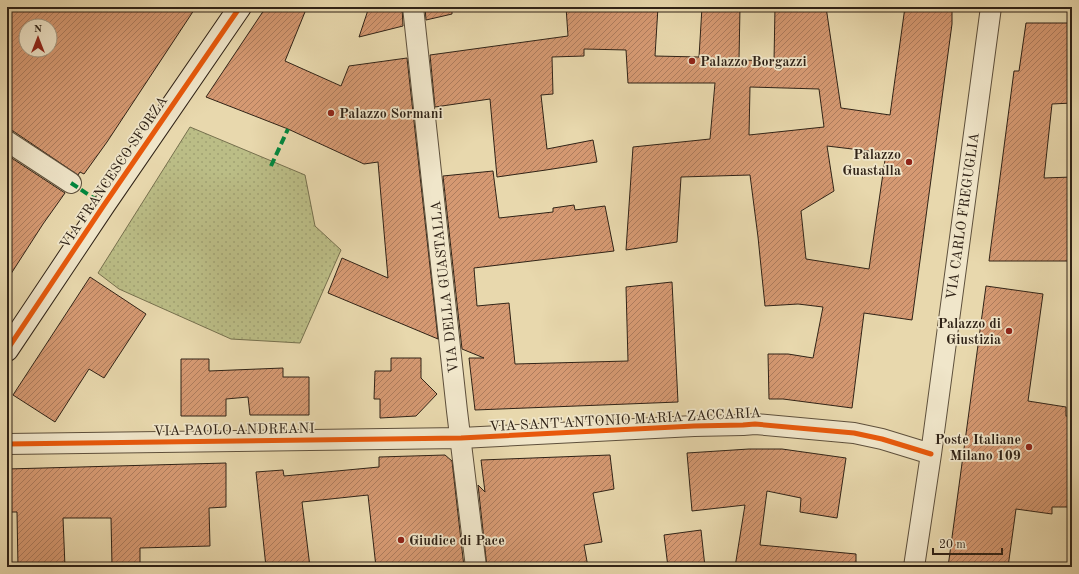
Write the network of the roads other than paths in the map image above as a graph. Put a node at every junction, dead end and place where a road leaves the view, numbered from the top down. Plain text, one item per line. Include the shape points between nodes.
1 (240, 7) edge
2 (413, 7) edge
3 (991, 7) edge
4 (7, 142) edge
5 (71, 184) dead end
6 (7, 350) edge
7 (460, 438) junction
8 (7, 444) edge
9 (930, 454) junction
10 (476, 567) edge
11 (914, 567) edge

1 - 6 street, VIA FRANCESCO SFORZA
2 - 7 street, VIA DELLA GUASTALLA
3 - 9 street, VIA CARLO FREGUGLIA
4 - 5 street
7 - 8 street, VIA PAOLO ANDREANI
7 - 9 street, VIA SANT'ANTONIO MARIA ZACCARIA via 755,424 854,432
7 - 10 street, VIA DELLA GUASTALLA
9 - 11 street, VIA CARLO FREGUGLIA

